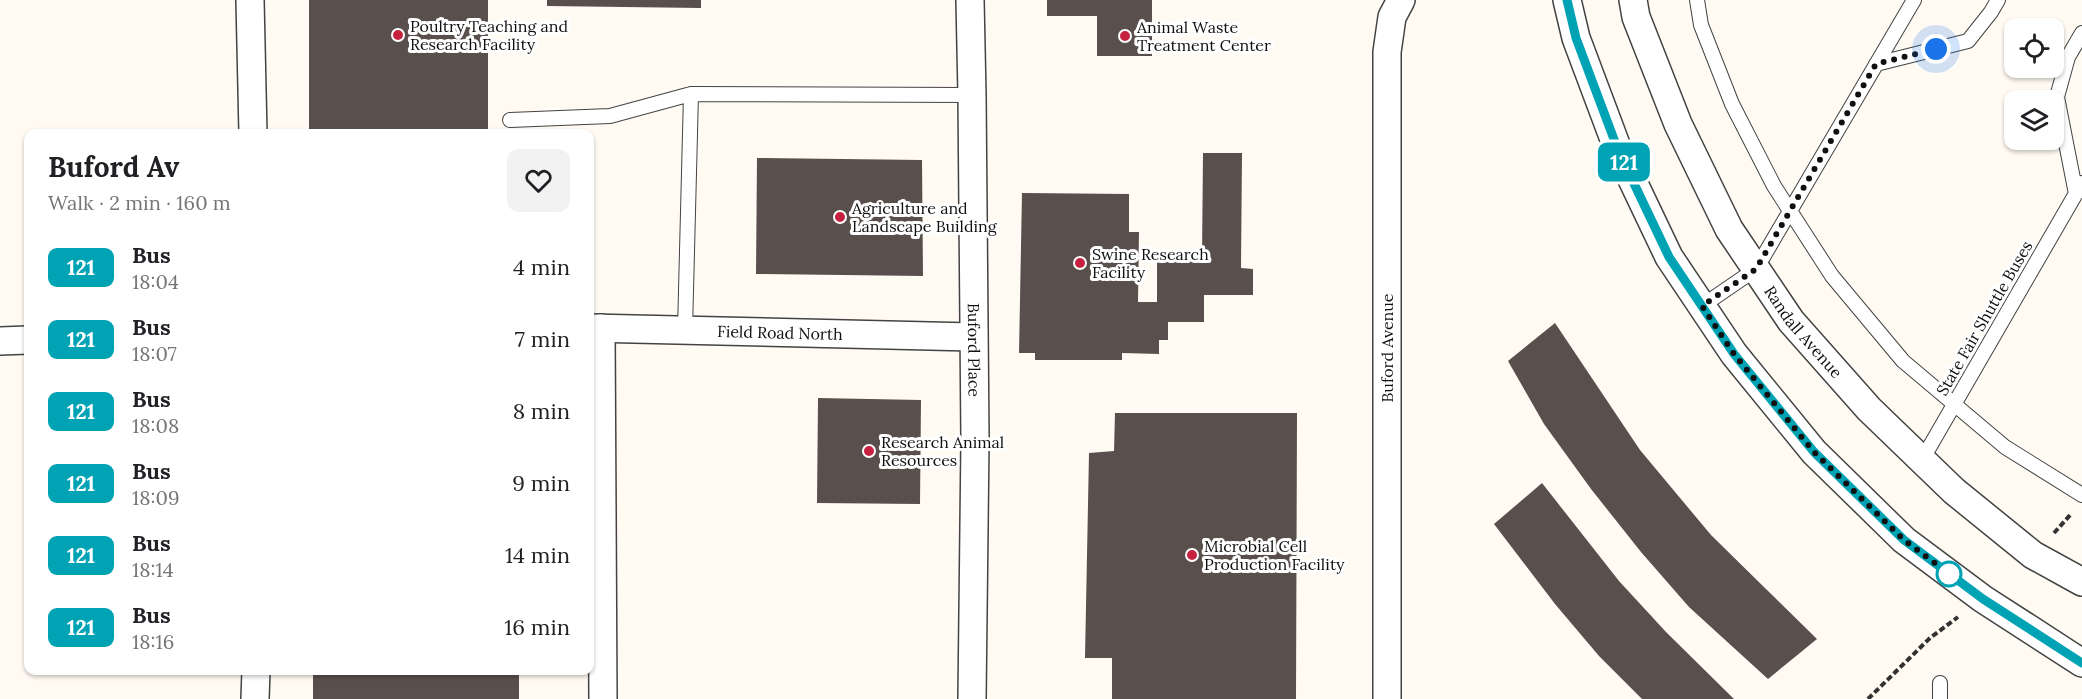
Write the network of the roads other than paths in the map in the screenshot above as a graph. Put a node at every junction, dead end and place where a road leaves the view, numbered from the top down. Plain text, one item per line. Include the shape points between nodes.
1 (250, 0) edge
2 (970, 0) edge
3 (1401, 0) edge
4 (1567, 0) edge
5 (1633, 0) edge
6 (1697, 0) edge
7 (1914, 0) edge
8 (1998, 0) edge
9 (2082, 33) edge
10 (1876, 64) junction
11 (691, 94) junction
12 (972, 95) junction
13 (510, 120) dead end
14 (253, 129) edge
15 (2079, 188) edge
16 (1790, 212) junction
17 (1756, 269) junction
18 (1702, 306) junction
19 (595, 328) edge
20 (685, 330) junction
21 (972, 337) junction
22 (0, 340) edge
23 (24, 340) edge
24 (1953, 404) junction
25 (1922, 460) junction
26 (2082, 495) edge
27 (596, 537) edge
28 (2082, 582) edge
29 (2082, 663) edge
30 (256, 675) edge
31 (1940, 684) dead end
32 (255, 699) edge
33 (603, 699) edge
34 (972, 699) edge
35 (1387, 699) edge
36 (1940, 699) edge

1 - 14 street
2 - 12 street, Buford Place
3 - 35 street, Buford Avenue via 1392,17 1387,52
4 - 18 street via 1576,38 1618,150 1669,257
5 - 17 street, Randall Avenue via 1678,124 1729,229
6 - 16 lane via 1701,26 1732,104
7 - 10 lane
8 - 10 lane via 1968,41
9 - 15 lane, State Fair Shuttle Buses via 2068,57 2057,97
10 - 16 lane
11 - 12 lane
11 - 13 lane via 610,116
11 - 20 lane
12 - 21 street, Buford Place
15 - 24 lane, State Fair Shuttle Buses
16 - 17 lane
16 - 24 lane via 1832,276 1903,361
17 - 18 lane
17 - 25 street, Randall Avenue via 1791,321 1869,409
18 - 29 street via 1734,354 1814,452 1904,540 1983,599
19 - 20 street, Field Road North
19 - 27 street
20 - 21 street, Field Road North
21 - 34 street, Buford Place
22 - 23 street
24 - 25 lane, State Fair Shuttle Buses
24 - 26 lane via 2005,447
25 - 28 street, Randall Avenue via 2033,555
27 - 33 street
30 - 32 street
31 - 36 lane

